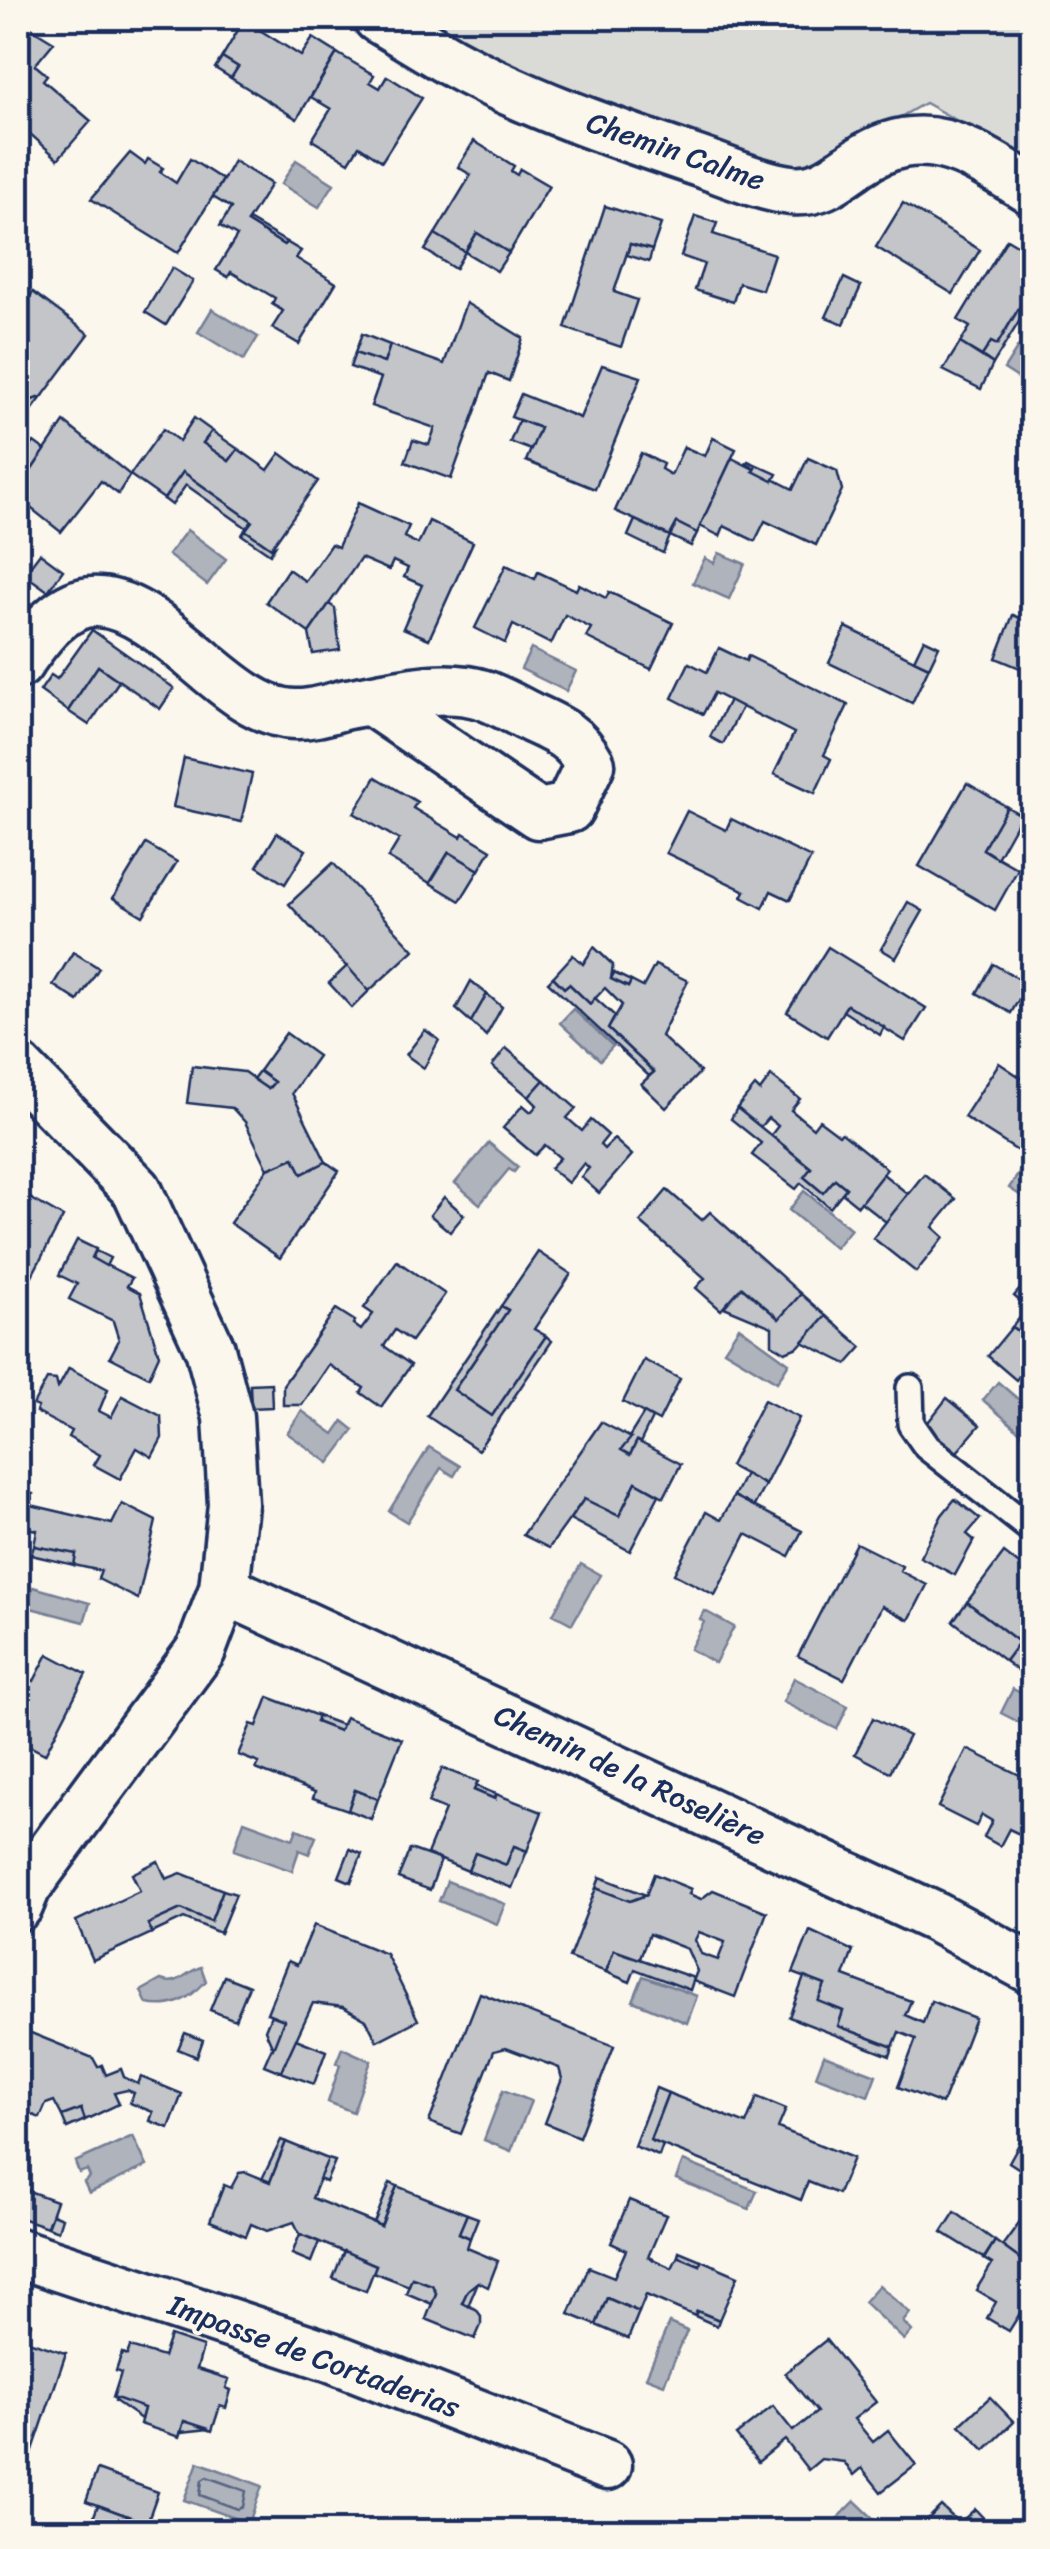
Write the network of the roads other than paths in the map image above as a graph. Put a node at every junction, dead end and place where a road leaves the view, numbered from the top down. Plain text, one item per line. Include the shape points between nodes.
1 (378, 18) edge
2 (1032, 190) edge
3 (18, 664) edge
4 (370, 700) dead end
5 (18, 1068) edge
6 (910, 1388) dead end
7 (1032, 1530) edge
8 (224, 1589) junction
9 (18, 1906) edge
10 (1032, 1969) edge
11 (18, 2253) edge
12 (607, 2465) dead end

1 - 2 street, Chemin Calme via 534,99 770,186 818,188 883,148 940,142
3 - 4 street via 62,613 96,601 128,609 262,707 295,714
5 - 8 street via 137,1190 210,1349 228,1417 233,1504
6 - 7 lane via 911,1424 927,1447
8 - 9 street via 201,1650
8 - 10 street, Chemin de la Roselière via 917,1908
11 - 12 street, Impasse de Cortaderias via 331,2357

